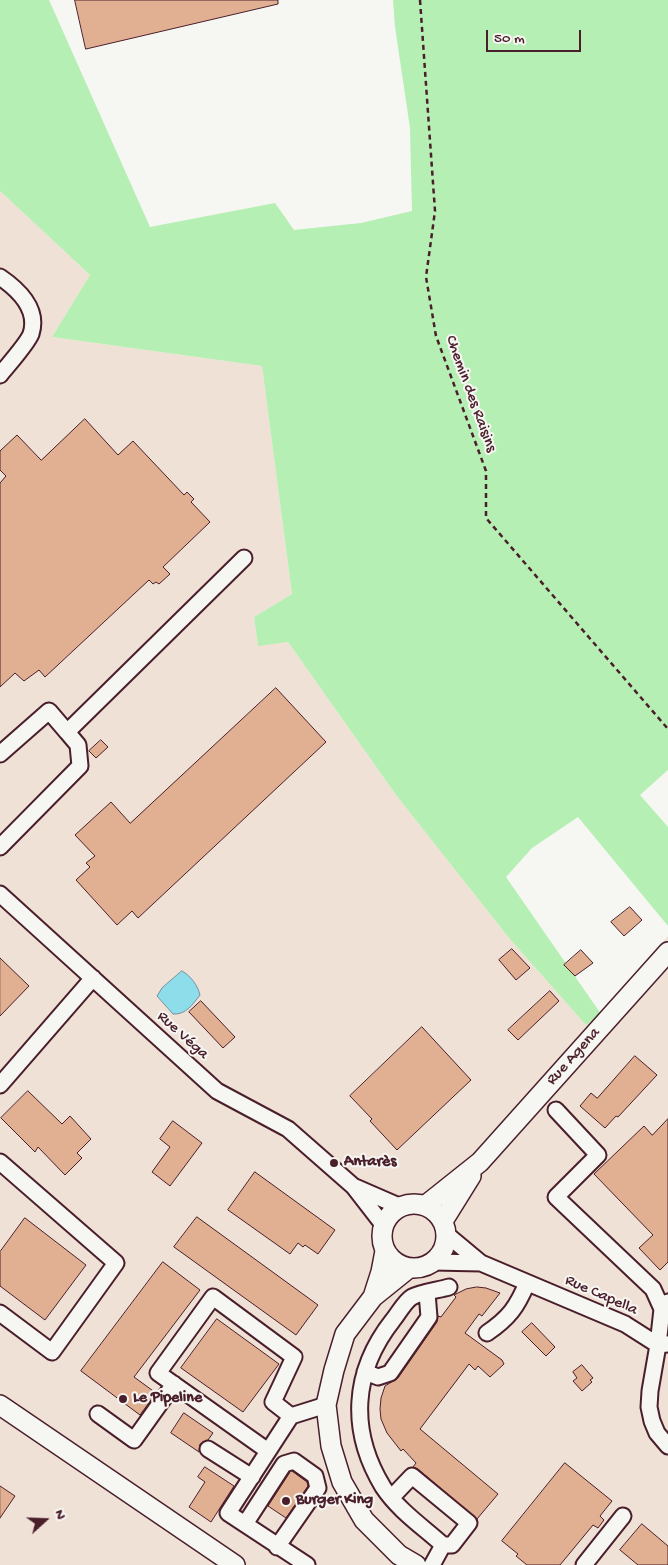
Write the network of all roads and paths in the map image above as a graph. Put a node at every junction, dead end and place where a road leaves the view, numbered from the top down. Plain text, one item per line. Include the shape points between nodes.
1 (420, 0) edge
2 (0, 276) edge
3 (0, 375) edge
4 (244, 558) dead end
5 (668, 729) edge
6 (67, 732) junction
7 (0, 754) edge
8 (0, 847) edge
9 (0, 894) edge
10 (668, 952) edge
11 (93, 978) junction
12 (0, 1085) edge
13 (556, 1110) dead end
14 (0, 1162) edge
15 (480, 1162) junction
16 (353, 1186) junction
17 (426, 1205) junction
18 (401, 1207) junction
19 (384, 1226) junction
20 (444, 1227) junction
21 (385, 1251) junction
22 (433, 1262) junction
23 (481, 1263) junction
24 (409, 1268) junction
25 (527, 1283) junction
26 (449, 1287) dead end
27 (427, 1293) junction
28 (373, 1297) junction
29 (665, 1305) edge
30 (0, 1313) edge
31 (487, 1333) dead end
32 (663, 1345) edge
33 (365, 1372) junction
34 (174, 1384) junction
35 (326, 1405) junction
36 (0, 1406) edge
37 (98, 1414) dead end
38 (291, 1416) junction
39 (668, 1446) edge
40 (208, 1449) dead end
41 (268, 1451) junction
42 (252, 1477) junction
43 (392, 1497) junction
44 (623, 1516) dead end
45 (245, 1524) junction
46 (443, 1545) junction
47 (277, 1547) junction
48 (235, 1565) edge
49 (307, 1565) edge
50 (416, 1565) edge
51 (432, 1565) edge
52 (584, 1565) edge

1 - 5 path, Chemin des Raisins via 435,211 426,277 436,336 486,470 486,518
2 - 3 street via 27,302 34,317 30,335
4 - 6 street
6 - 7 street via 49,712
6 - 8 street via 78,745 80,766
9 - 11 street, Rue Véga
10 - 15 main road, Rue Agena
11 - 12 street
11 - 16 street, Rue Véga via 218,1091 288,1129
13 - 29 street via 598,1155 556,1197 653,1289
14 - 30 street via 116,1263 52,1352
15 - 17 main road, Rue Agena
15 - 20 main road, Rue Agena
16 - 18 street, Rue Véga
16 - 19 street, Rue Véga
17 - 18 main road
17 - 20 main road via 436,1212
18 - 19 main road via 388,1217
19 - 21 main road
20 - 22 main road via 445,1243
20 - 23 street, Rue Capella
21 - 24 main road via 395,1262
21 - 28 main road
22 - 23 street, Rue Capella
22 - 24 main road
23 - 25 street, Rue Capella
24 - 28 main road
25 - 31 street via 514,1310
25 - 32 street, Rue Capella via 625,1324
26 - 27 street
27 - 33 street via 412,1297 383,1333
27 - 33 street via 428,1318 390,1373 378,1377
28 - 35 main road via 345,1334
29 - 32 street
32 - 39 street via 650,1391 649,1408 657,1433
33 - 43 street via 359,1402 363,1441 371,1464
34 - 37 street via 134,1440
34 - 38 street via 158,1373 213,1297 294,1356 273,1402
34 - 41 street
35 - 38 street
35 - 50 main road via 331,1446 342,1482 364,1520 399,1555
36 - 48 main road
38 - 41 street
40 - 42 street
41 - 42 street
42 - 45 street via 228,1513
43 - 46 street
43 - 46 street via 412,1476 469,1523 452,1545
44 - 52 street
45 - 47 street
45 - 47 street via 284,1464 294,1461 315,1476 318,1488
46 - 51 street
47 - 49 street

